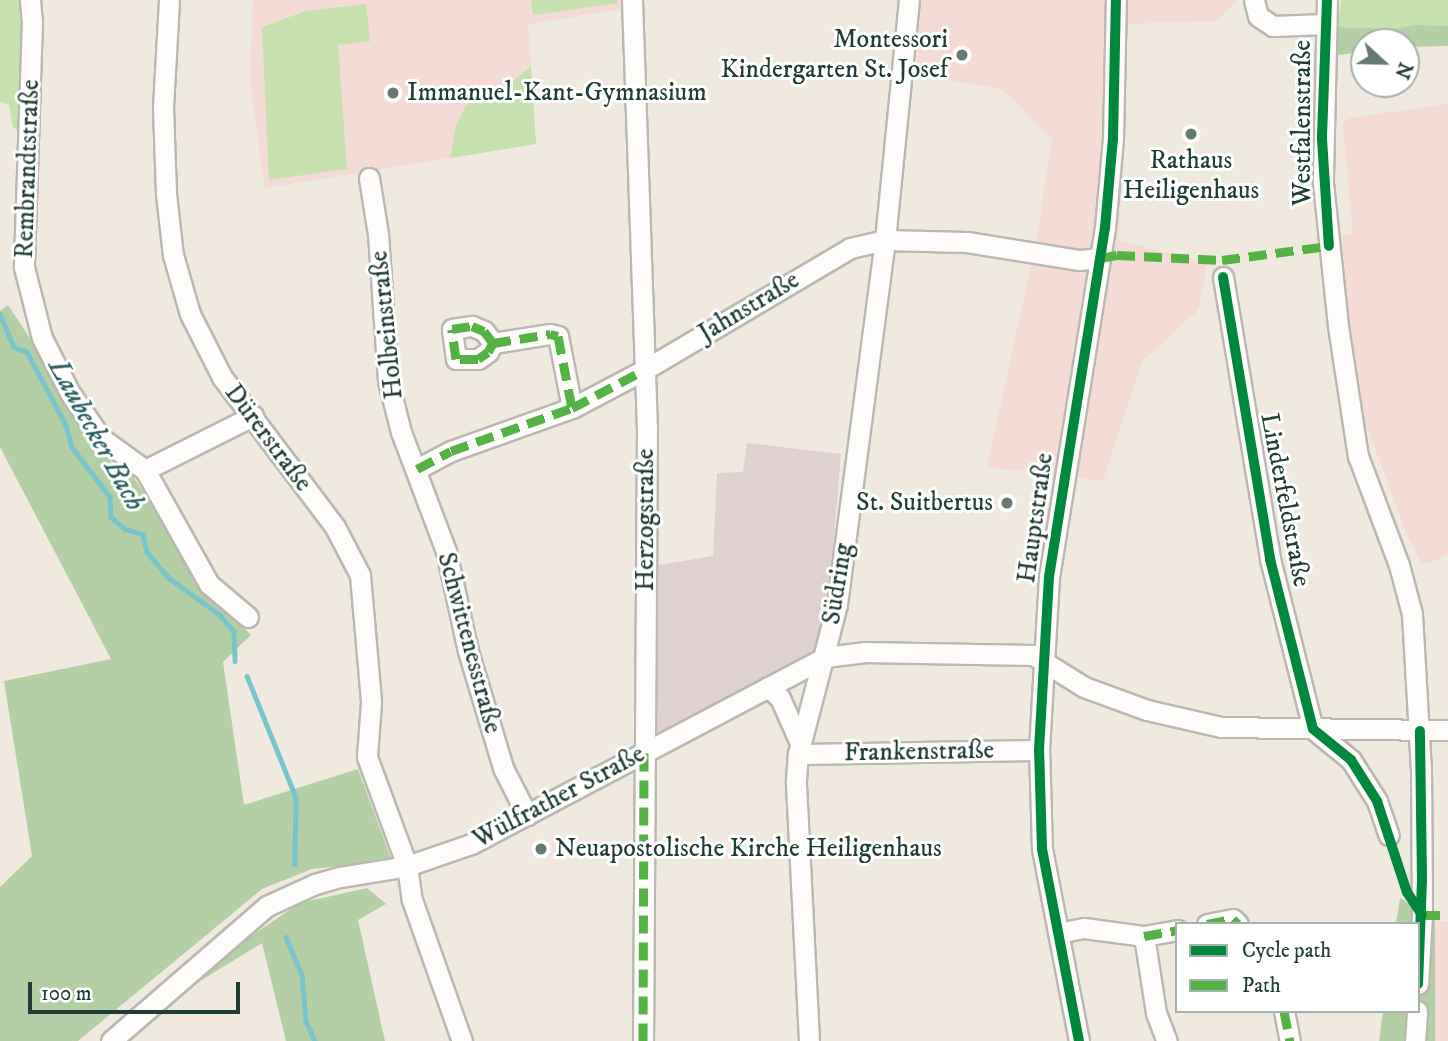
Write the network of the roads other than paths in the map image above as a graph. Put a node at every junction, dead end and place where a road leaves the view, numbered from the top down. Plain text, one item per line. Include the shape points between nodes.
1 (30, 0) edge
2 (169, 0) edge
3 (632, 0) edge
4 (909, 0) edge
5 (1116, 0) edge
6 (1254, 0) edge
7 (1327, 0) edge
8 (1325, 24) junction
9 (369, 178) dead end
10 (885, 240) junction
11 (1100, 258) junction
12 (1223, 276) dead end
13 (493, 343) dead end
14 (645, 370) junction
15 (572, 408) junction
16 (253, 416) junction
17 (417, 469) junction
18 (145, 470) junction
19 (248, 617) dead end
20 (825, 657) junction
21 (1044, 660) junction
22 (768, 687) junction
23 (1313, 729) junction
24 (1448, 730) edge
25 (1420, 731) junction
26 (799, 749) junction
27 (1040, 750) junction
28 (644, 752) junction
29 (527, 815) junction
30 (1389, 835) dead end
31 (407, 866) junction
32 (1217, 922) edge
33 (1236, 922) edge
34 (1175, 930) edge
35 (1420, 932) edge
36 (1058, 933) junction
37 (1144, 936) junction
38 (1284, 1013) edge
39 (1417, 1013) edge
40 (111, 1041) edge
41 (462, 1041) edge
42 (643, 1041) edge
43 (809, 1041) edge
44 (1079, 1041) edge
45 (1167, 1041) edge
46 (1290, 1041) edge
47 (1415, 1041) edge

1 - 18 street, Rembrandtstraße via 24,267 42,338 70,393 101,438
2 - 16 street, Dürerstraße via 163,108 173,256 190,314 216,366
3 - 14 street, Herzogstraße
4 - 10 street, Südring
5 - 11 street, Hauptstraße via 1112,139
6 - 8 street via 1258,16 1273,26
7 - 8 street, Westfalenstraße
8 - 25 street, Westfalenstraße via 1323,183 1338,326 1358,456 1399,565 1412,614
9 - 17 street, Holbeinstraße via 378,234 388,381 401,432
10 - 11 street, Jahnstraße via 967,242 1080,260
10 - 14 street, Jahnstraße via 835,256
10 - 20 street, Südring via 837,604
11 - 21 street, Hauptstraße via 1056,522
12 - 23 street, Linderfeldstraße via 1269,559
13 - 15 street via 558,336
14 - 15 street, Jahnstraße
14 - 28 street, Herzogstraße
15 - 17 street, Jahnstraße via 451,451
16 - 18 street
16 - 31 street, Dürerstraße via 335,527 360,575 371,702 367,757
17 - 29 street, Schwittenesstraße via 446,551 468,651 503,768
18 - 19 street via 209,584
20 - 21 street, Wülfrather Straße via 864,652 1021,654
20 - 22 street, Wülfrather Straße
20 - 26 street, Südring
21 - 23 street via 1084,687 1182,720 1251,730
21 - 27 street, Hauptstraße
22 - 26 street via 780,698
22 - 28 street, Wülfrather Straße
23 - 25 street
23 - 30 street via 1351,761 1377,801
24 - 25 street
25 - 35 street, Westfalenstraße
26 - 27 street, Frankenstraße
26 - 43 street, Südring via 796,780
27 - 36 street, Hauptstraße via 1042,849
28 - 29 street, Wülfrather Straße
28 - 42 street, Herzogstraße
29 - 31 street, Wülfrather Straße via 471,844
31 - 40 street, Wülfrather Straße via 340,877 267,906
31 - 41 street, Dürerstraße via 412,900
32 - 33 street
34 - 37 street
36 - 37 street via 1084,928
36 - 44 street, Hauptstraße
37 - 45 street via 1156,1013
38 - 46 street
39 - 47 street

